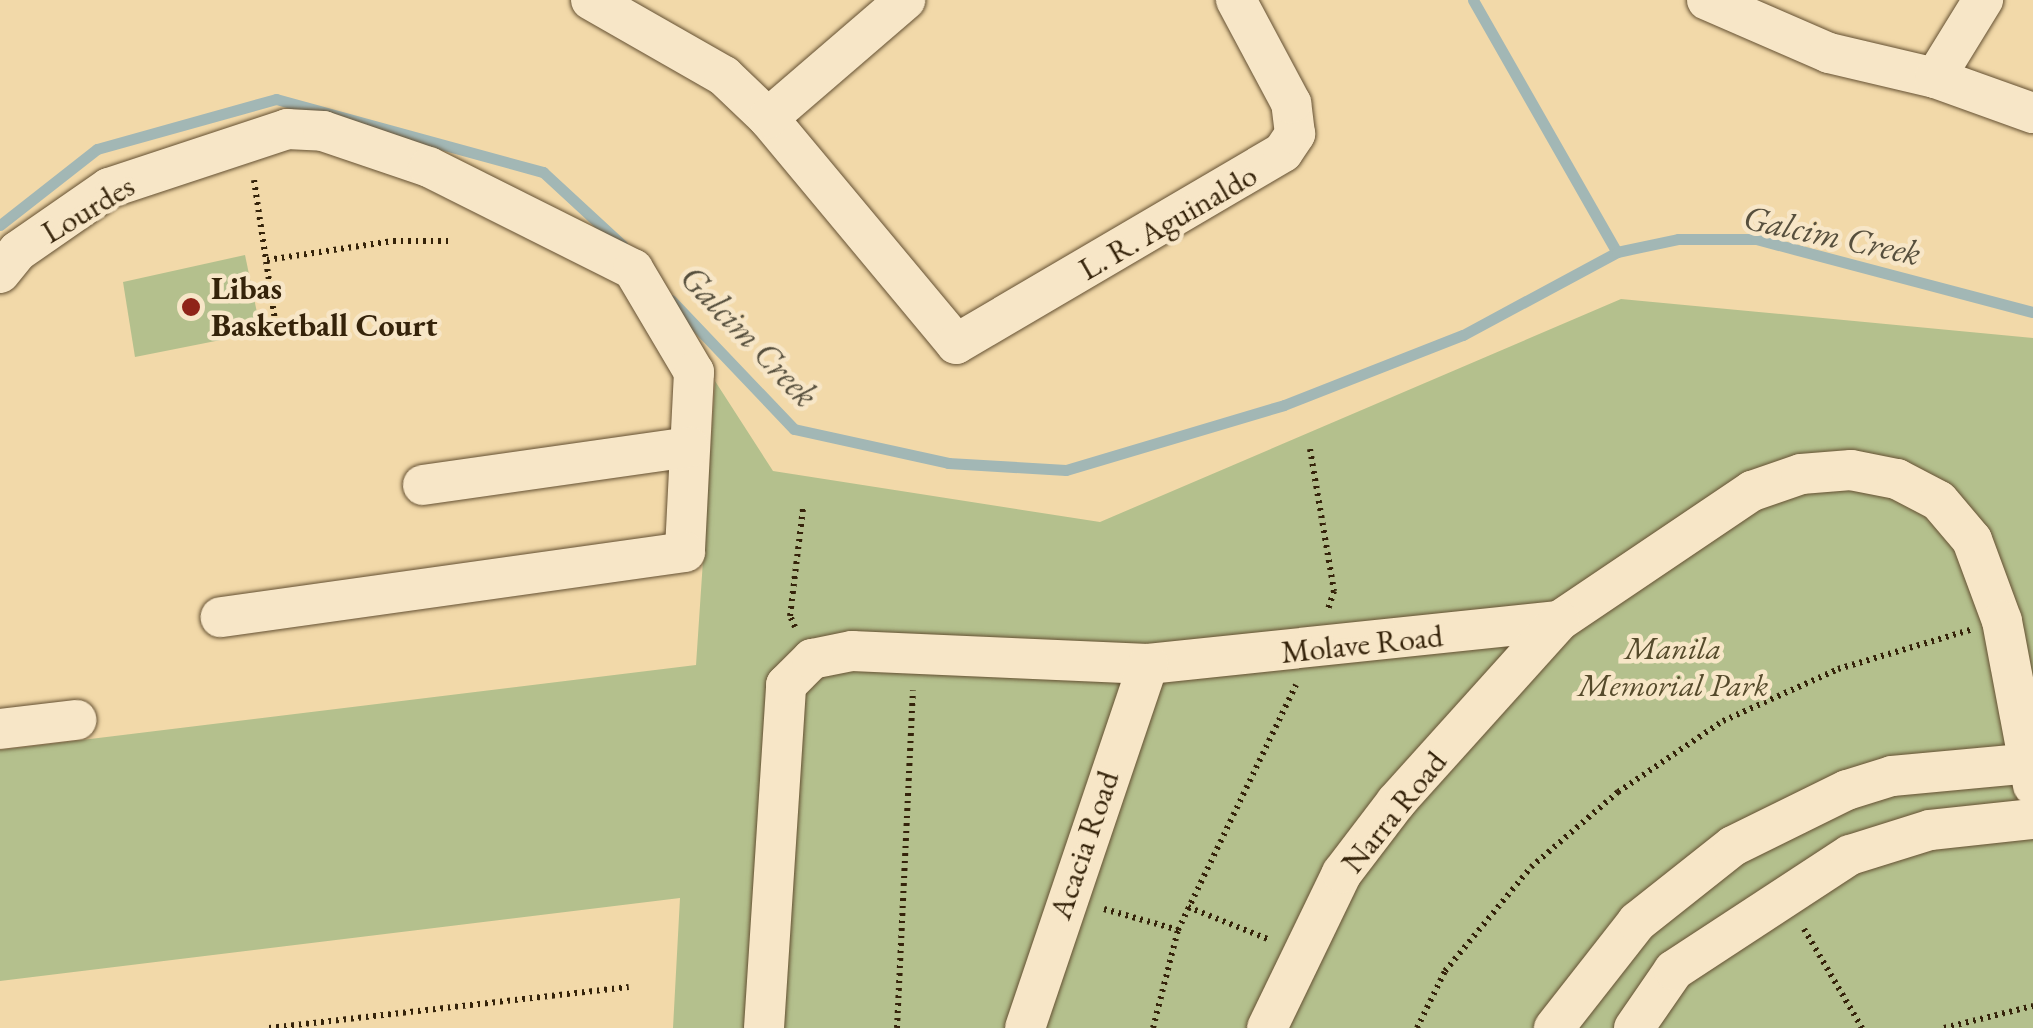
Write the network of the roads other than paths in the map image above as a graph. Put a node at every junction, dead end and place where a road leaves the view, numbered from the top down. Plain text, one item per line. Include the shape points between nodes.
1 (591, 0) edge
2 (905, 0) edge
3 (1236, 0) edge
4 (1707, 0) edge
5 (1983, 0) edge
6 (1934, 78) junction
7 (2033, 113) edge
8 (768, 118) junction
9 (0, 273) edge
10 (689, 447) junction
11 (423, 485) dead end
12 (221, 617) dead end
13 (1559, 621) junction
14 (1148, 664) junction
15 (76, 720) dead end
16 (0, 729) edge
17 (2031, 770) edge
18 (2033, 819) edge
19 (764, 1028) edge
20 (1025, 1028) edge
21 (1268, 1028) edge
22 (1554, 1028) edge
23 (1634, 1028) edge

1 - 8 street via 724,76
2 - 8 street
3 - 8 street, L. R. Aguinaldo via 1292,104 1295,134 1283,152 956,344
4 - 6 street via 1829,53
5 - 6 street
6 - 7 street
9 - 10 street, Lourdes via 18,252 110,188 242,140 287,129 322,131 429,167 634,269 694,372
10 - 11 street
10 - 12 street, Lourdes via 685,552
13 - 14 street, Molave Road
13 - 17 street, Molave Road via 1752,491 1800,474 1851,470 1897,480 1939,501 1972,540 2002,621
13 - 21 street, Narra Road via 1396,802 1342,873
14 - 19 street, Molave Road via 852,651 812,659 786,685
14 - 20 street, Acacia Road
15 - 16 street
17 - 22 street via 1892,776 1847,790 1733,846 1638,922
18 - 23 street via 1930,830 1850,855 1674,970

